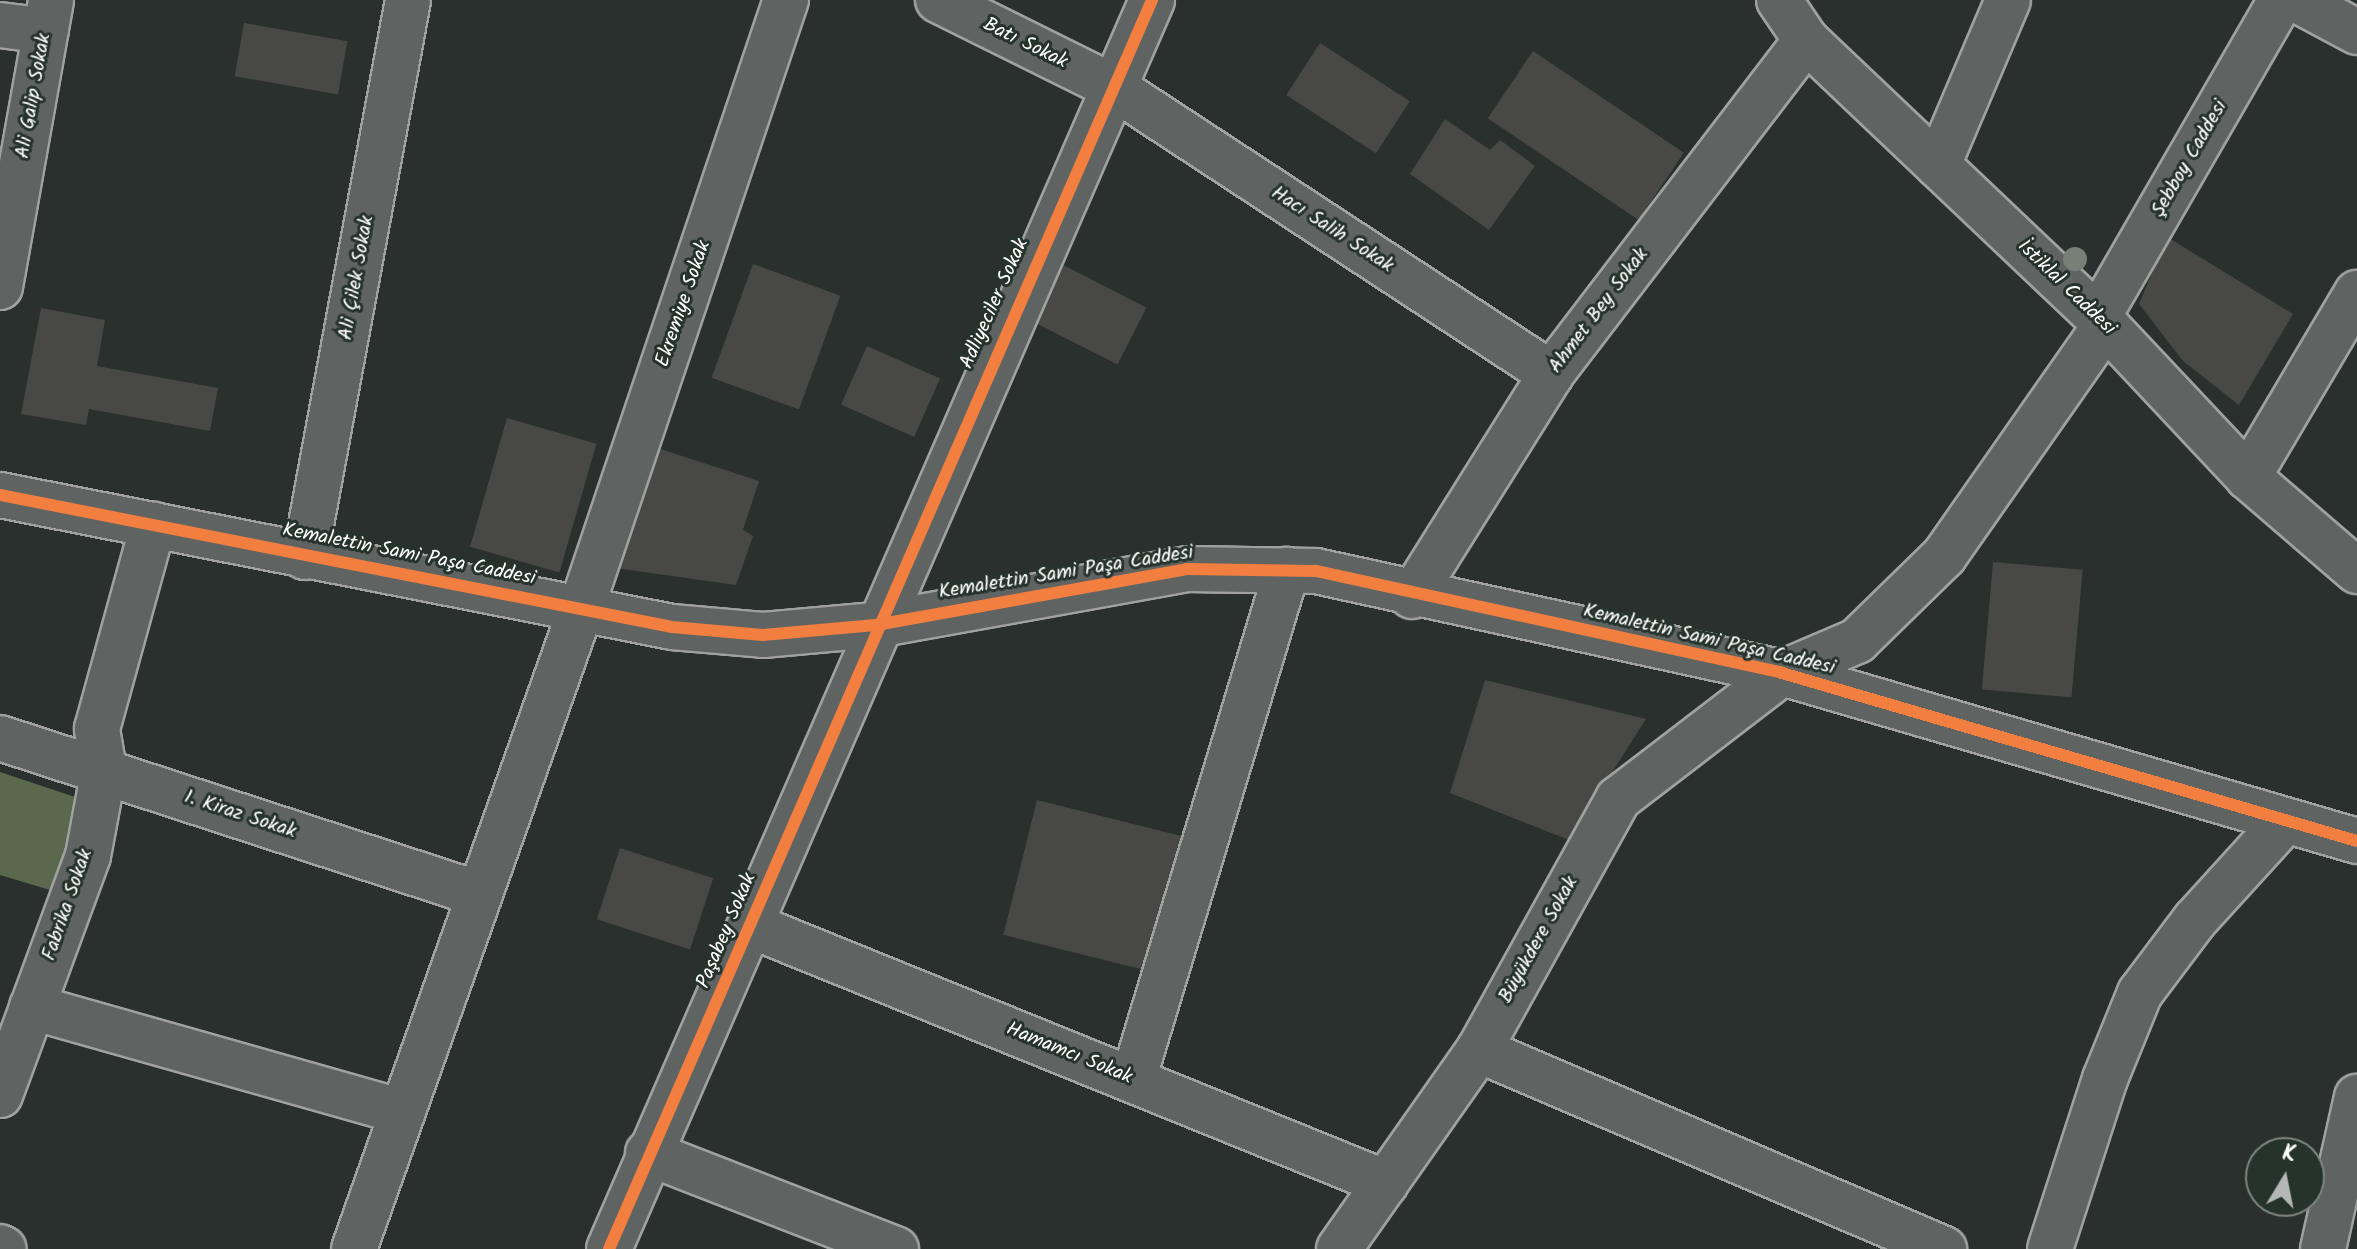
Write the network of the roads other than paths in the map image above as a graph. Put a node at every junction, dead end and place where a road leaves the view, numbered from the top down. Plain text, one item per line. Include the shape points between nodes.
1 (408, 0) edge
2 (786, 0) edge
3 (938, 0) edge
4 (1152, 0) edge
5 (1779, 0) edge
6 (2008, 0) edge
7 (2281, 0) edge
8 (2297, 0) edge
9 (48, 15) edge
10 (0, 25) edge
11 (2357, 32) edge
12 (1806, 40) junction
13 (1113, 87) junction
14 (1938, 165) junction
15 (0, 287) edge
16 (2357, 293) edge
17 (2102, 321) junction
18 (1551, 374) junction
19 (2248, 477) junction
20 (0, 495) edge
21 (153, 525) junction
22 (305, 557) junction
23 (1287, 570) junction
24 (2357, 571) edge
25 (1412, 596) junction
26 (581, 609) junction
27 (876, 625) junction
28 (1782, 673) junction
29 (0, 738) edge
30 (104, 770) junction
31 (2285, 821) junction
32 (2357, 841) edge
33 (479, 894) junction
34 (752, 926) junction
35 (32, 1007) junction
36 (1479, 1050) junction
37 (1133, 1080) junction
38 (0, 1095) edge
39 (2357, 1097) edge
40 (402, 1112) junction
41 (648, 1153) junction
42 (1386, 1183) junction
43 (354, 1249) edge
44 (609, 1249) edge
45 (896, 1249) edge
46 (1339, 1249) edge
47 (1944, 1249) edge
48 (2050, 1249) edge
49 (2323, 1249) edge

1 - 22 street, Ali Çilek Sokak
2 - 26 street, Ekremiye Sokak
3 - 13 street, Batı Sokak
4 - 13 street, Adliyeciler Sokak
5 - 12 street, İstiklal Caddesi
6 - 14 street
7 - 17 street, Şebboy Caddesi
8 - 11 street
9 - 10 street
9 - 15 street, Ali Galip Sokak
12 - 14 street, İstiklal Caddesi
12 - 18 street, Ahmet Bey Sokak
13 - 18 street, Hacı Salih Sokak
13 - 27 street, Adliyeciler Sokak
14 - 17 street, İstiklal Caddesi
16 - 19 street
17 - 19 street, İstiklal Caddesi
17 - 28 street, Şebboy Caddesi via 1944,556 1857,641
18 - 25 street, Ahmet Bey Sokak
19 - 24 street, İstiklal Caddesi
20 - 21 street, Kemalettin Sami Paşa Caddesi
21 - 22 street, Kemalettin Sami Paşa Caddesi
21 - 30 street, Fabrika Sokak via 97,729
22 - 26 street, Kemalettin Sami Paşa Caddesi
23 - 25 street, Kemalettin Sami Paşa Caddesi via 1316,571
23 - 27 street, Kemalettin Sami Paşa Caddesi via 1187,569
23 - 37 street
25 - 28 street, Kemalettin Sami Paşa Caddesi
26 - 27 street, Kemalettin Sami Paşa Caddesi via 672,627 763,635
26 - 33 street, Ekremiye Sokak
27 - 34 street, Paşabey Sokak
28 - 31 street, Kemalettin Sami Paşa Caddesi
28 - 36 street, Büyükdere Sokak via 1618,799
29 - 30 street, 1. Kiraz Sokak
30 - 33 street, 1. Kiraz Sokak
30 - 35 street, Fabrika Sokak via 88,856
31 - 32 street, Kemalettin Sami Paşa Caddesi
31 - 48 street via 2140,993 2105,1079
33 - 40 street, Ekremiye Sokak
34 - 37 street, Hamamcı Sokak
34 - 41 street, Paşabey Sokak
35 - 38 street, Fabrika Sokak
35 - 40 street
36 - 42 street, Büyükdere Sokak
36 - 47 street
37 - 42 street, Hamamcı Sokak
39 - 49 street
40 - 43 street, Ekremiye Sokak
41 - 44 street, Paşabey Sokak
41 - 45 street
42 - 46 street, Büyükdere Sokak

